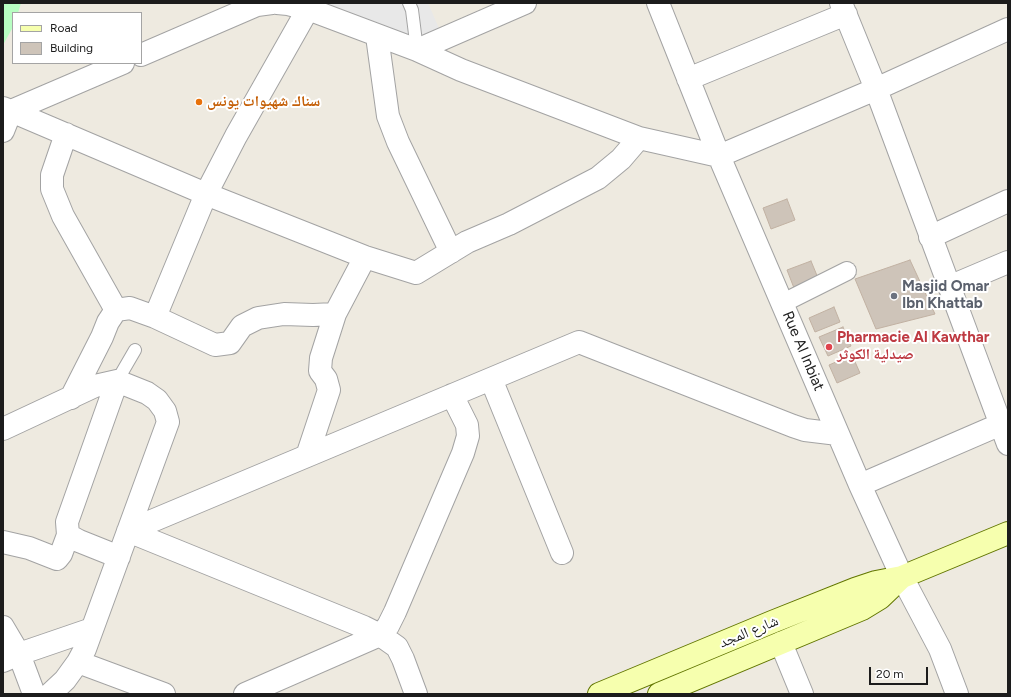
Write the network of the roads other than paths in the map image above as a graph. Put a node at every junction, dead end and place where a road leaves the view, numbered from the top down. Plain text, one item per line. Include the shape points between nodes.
1 (272, 3) edge
2 (278, 3) edge
3 (409, 3) edge
4 (525, 3) edge
5 (658, 3) edge
6 (311, 6) edge
7 (843, 9) edge
8 (1008, 29) edge
9 (377, 36) junction
10 (417, 50) junction
11 (142, 55) edge
12 (121, 64) edge
13 (688, 79) junction
14 (876, 89) junction
15 (7, 110) edge
16 (3, 131) edge
17 (66, 134) junction
18 (639, 138) junction
19 (719, 156) junction
20 (206, 194) junction
21 (1008, 201) edge
22 (930, 237) junction
23 (451, 252) junction
24 (365, 257) junction
25 (1008, 262) edge
26 (846, 271) dead end
27 (949, 287) junction
28 (783, 303) junction
29 (116, 310) junction
30 (335, 314) junction
31 (155, 317) junction
32 (135, 350) dead end
33 (491, 379) junction
34 (117, 381) junction
35 (452, 395) junction
36 (71, 398) junction
37 (3, 429) edge
38 (1006, 430) edge
39 (838, 434) junction
40 (307, 456) junction
41 (860, 485) junction
42 (128, 531) junction
43 (1008, 533) edge
44 (68, 535) junction
45 (3, 542) edge
46 (562, 553) dead end
47 (119, 558) junction
48 (902, 577) junction
49 (3, 627) edge
50 (92, 629) junction
51 (380, 636) junction
52 (781, 643) junction
53 (11, 658) edge
54 (78, 662) junction
55 (950, 692) edge
56 (34, 694) edge
57 (50, 694) edge
58 (164, 694) edge
59 (245, 694) edge
60 (416, 694) edge
61 (599, 694) edge
62 (659, 694) edge
63 (802, 694) edge

1 - 11 street via 256,5
2 - 6 street
3 - 10 lane
4 - 10 street
5 - 13 street, Rue Al Inbiat
6 - 9 street
6 - 20 street via 236,136
7 - 13 street
7 - 14 street
8 - 14 street
9 - 10 street
9 - 23 street via 388,116
10 - 18 street via 461,70
12 - 15 street
13 - 19 street, Rue Al Inbiat
14 - 19 street
14 - 22 street
15 - 16 street
15 - 17 street
17 - 20 street
17 - 29 street via 52,175 52,189 64,216
18 - 19 street
18 - 23 street via 621,159 598,178 531,214 467,242
19 - 28 street, Rue Al Inbiat
20 - 24 street
20 - 31 street
21 - 22 street
22 - 27 street
23 - 24 street via 416,273
24 - 30 street
25 - 27 street
26 - 28 street
27 - 38 street
28 - 39 street, Rue Al Inbiat
29 - 31 street via 130,308
29 - 36 street
30 - 31 street via 284,314 258,318 242,326 230,343 215,346
30 - 40 street via 321,358 320,371 329,390
32 - 34 lane
33 - 35 street
33 - 39 street via 579,342 793,426
33 - 46 street
34 - 36 street via 95,386
34 - 42 street via 147,393 157,400 165,411 168,422
34 - 44 street via 67,522
35 - 40 street
35 - 51 street via 467,425 465,448 395,612
36 - 37 street
38 - 41 street
39 - 41 street, Rue Al Inbiat
40 - 42 street
41 - 48 street, Rue Al Inbiat
42 - 47 street
42 - 51 street via 364,627
43 - 48 main road, شارع المجد
44 - 45 street via 62,554 57,559 29,548
44 - 47 street
47 - 50 street
48 - 52 main road, شارع المجد via 880,598 862,609
48 - 55 street, Rue Al Inbiat via 940,649
48 - 61 main road, شارع المجد via 869,584
49 - 53 street
50 - 53 street
50 - 54 street
51 - 59 street
51 - 60 street via 397,647
52 - 62 main road, شارع المجد
52 - 63 street
53 - 56 street
54 - 57 street via 65,680
54 - 58 street

